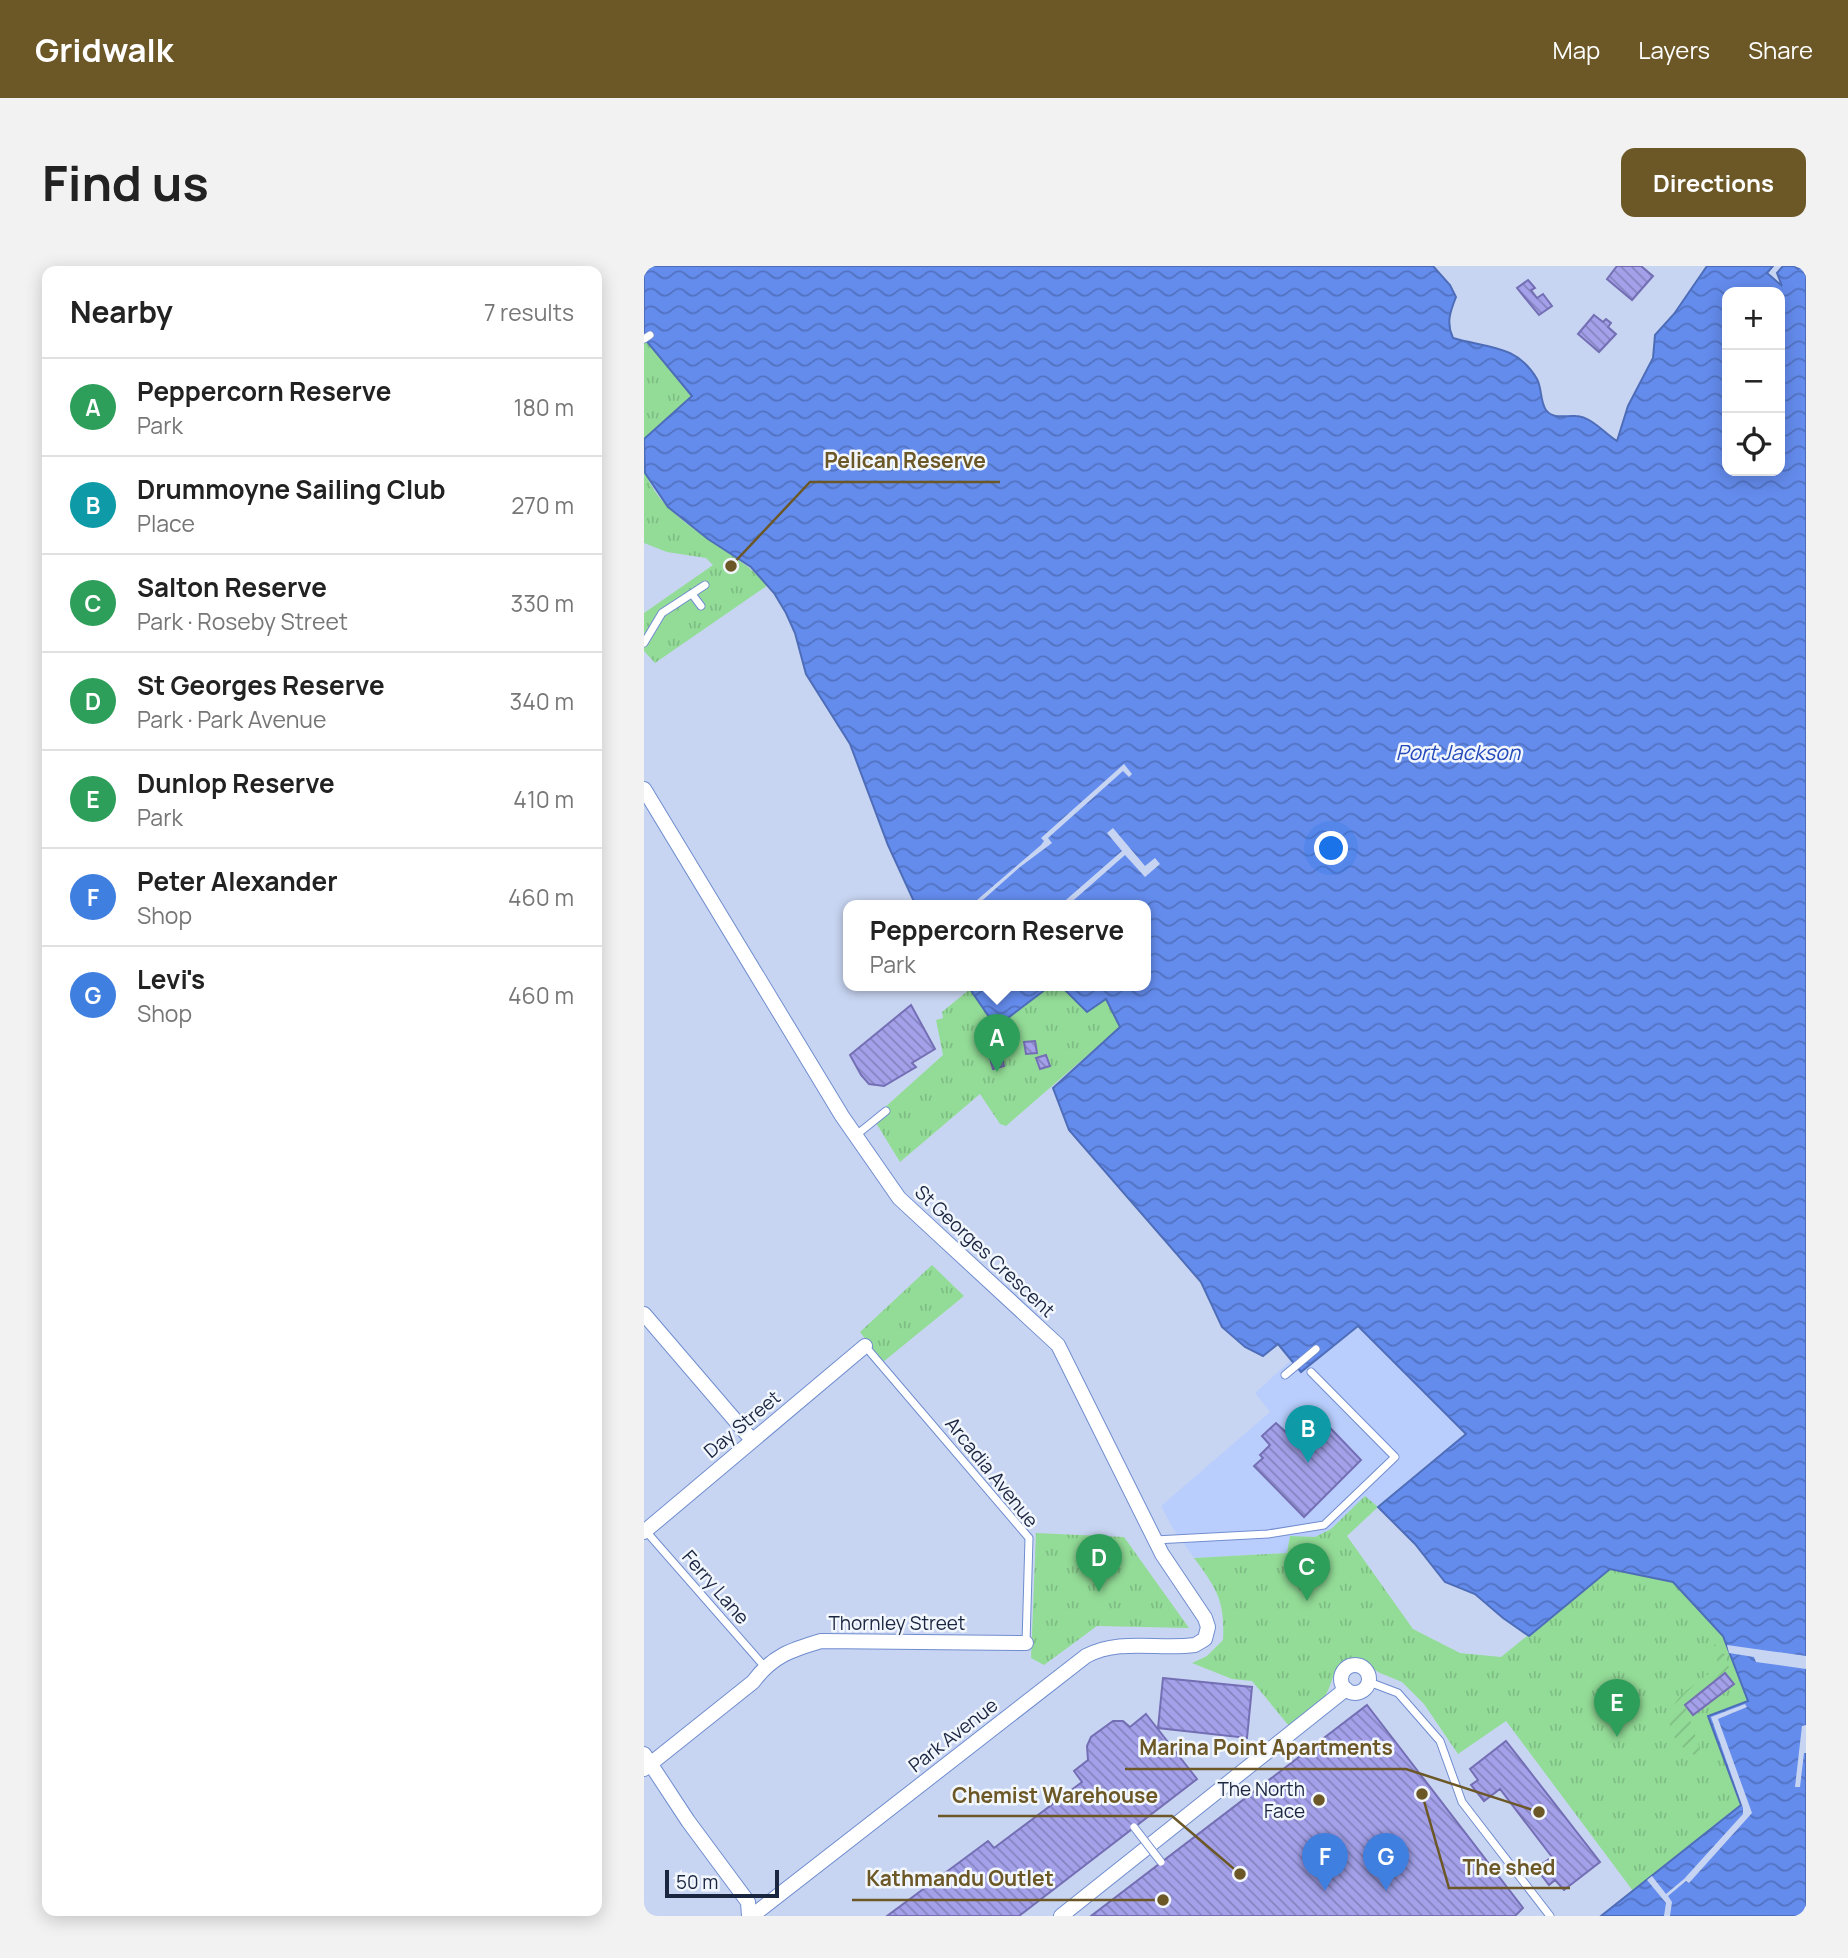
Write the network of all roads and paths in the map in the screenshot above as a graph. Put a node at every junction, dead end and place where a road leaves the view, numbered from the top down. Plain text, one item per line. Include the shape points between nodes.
1 (705, 585) dead end
2 (692, 594) junction
3 (701, 607) dead end
4 (644, 643) edge
5 (644, 789) edge
6 (886, 1111) dead end
7 (856, 1136) junction
8 (644, 1314) edge
9 (865, 1346) joint
10 (1316, 1349) dead end
11 (1311, 1372) dead end
12 (1285, 1375) dead end
13 (752, 1440) junction
14 (645, 1531) edge
15 (1154, 1540) junction
16 (1026, 1643) joint
17 (1202, 1643) joint
18 (764, 1666) junction
19 (1369, 1682) junction
20 (1346, 1689) junction
21 (646, 1762) edge
22 (1134, 1827) dead end
23 (1161, 1862) dead end
24 (750, 1916) edge
25 (1061, 1916) edge
26 (1550, 1916) edge

1 - 2 lane
2 - 3 lane
2 - 4 lane via 662,613
5 - 7 street, St Georges Crescent
6 - 7 lane
7 - 15 street, St Georges Crescent via 899,1198 1058,1345
8 - 13 street
9 - 13 street, Day Street
9 - 16 lane, Arcadia Avenue via 1029,1538
10 - 12 lane
11 - 15 lane via 1395,1457 1324,1525 1278,1533
13 - 14 street, Day Street
14 - 18 lane, Ferry Lane
15 - 17 street, St Georges Crescent via 1207,1622 1208,1636
16 - 18 street, Thornley Street via 821,1641 792,1649
17 - 24 street, Park Avenue via 1108,1647 1086,1656
18 - 21 street, Thornley Street via 752,1682
19 - 20 street via 1360,1692
19 - 20 street via 1365,1669 1352,1665 1342,1676
19 - 26 lane via 1398,1693 1440,1741 1462,1802
20 - 25 street
21 - 24 street via 748,1902
22 - 23 lane, bridge

